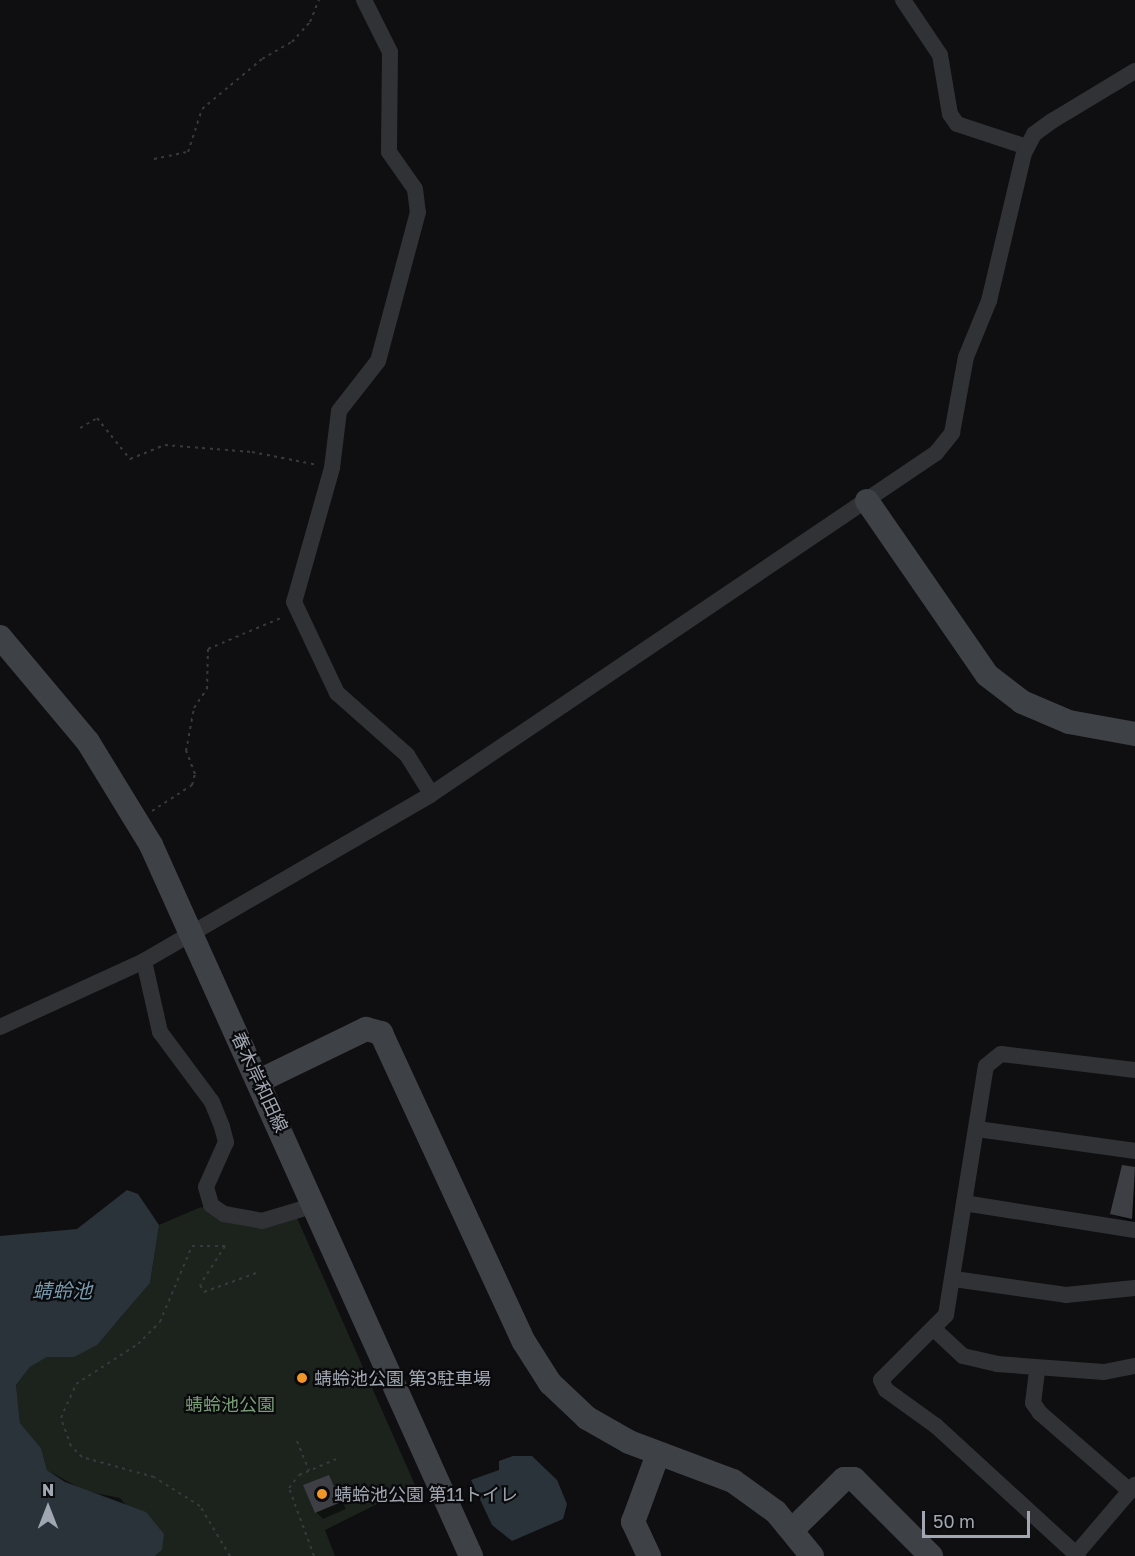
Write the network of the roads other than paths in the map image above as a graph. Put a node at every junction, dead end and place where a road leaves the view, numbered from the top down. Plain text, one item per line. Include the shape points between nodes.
1 (364, 0) edge
2 (903, 0) edge
3 (1135, 71) edge
4 (1027, 147) junction
5 (867, 501) junction
6 (0, 637) edge
7 (1135, 734) edge
8 (428, 789) dead end
9 (193, 933) junction
10 (144, 962) junction
11 (0, 1027) edge
12 (1135, 1070) edge
13 (261, 1080) junction
14 (977, 1129) junction
15 (1135, 1151) edge
16 (964, 1203) junction
17 (315, 1206) junction
18 (1135, 1230) edge
19 (954, 1279) junction
20 (1135, 1288) edge
21 (935, 1330) junction
22 (1037, 1371) junction
23 (1134, 1371) edge
24 (658, 1454) junction
25 (1132, 1488) edge
26 (792, 1530) junction
27 (1077, 1555) edge
28 (471, 1556) edge
29 (649, 1556) edge
30 (812, 1556) edge
31 (932, 1556) edge

1 - 8 street via 390,52 389,152 415,189 418,212 378,361 339,411 332,468 294,591 297,610 338,693 407,755
2 - 4 street via 940,55 950,114 957,123
3 - 4 street via 1052,121
4 - 5 street via 989,301 966,357 952,433 936,453
5 - 7 street via 987,675 1022,702 1069,722
5 - 9 street via 430,795
6 - 9 street, 春木岸和田線 via 88,742 136,819
9 - 10 street
9 - 13 street, 春木岸和田線
10 - 11 street
10 - 17 street via 160,1032 212,1102 222,1126 226,1142 206,1187 211,1205 224,1214 262,1221
12 - 14 street via 1001,1054 986,1066
13 - 17 street, 春木岸和田線
13 - 24 street via 366,1029 381,1033 536,1367 587,1418
14 - 15 street
14 - 16 street
16 - 18 street
16 - 19 street
17 - 28 street, 春木岸和田線
19 - 20 street via 1065,1295
19 - 21 street via 946,1315
21 - 22 street via 963,1356
21 - 27 street via 881,1380 886,1390 936,1426
22 - 23 street
22 - 25 street via 1033,1402 1040,1413
24 - 26 street via 733,1481
24 - 29 street via 633,1522
25 - 27 street
26 - 30 street
26 - 31 street via 844,1479 854,1479

